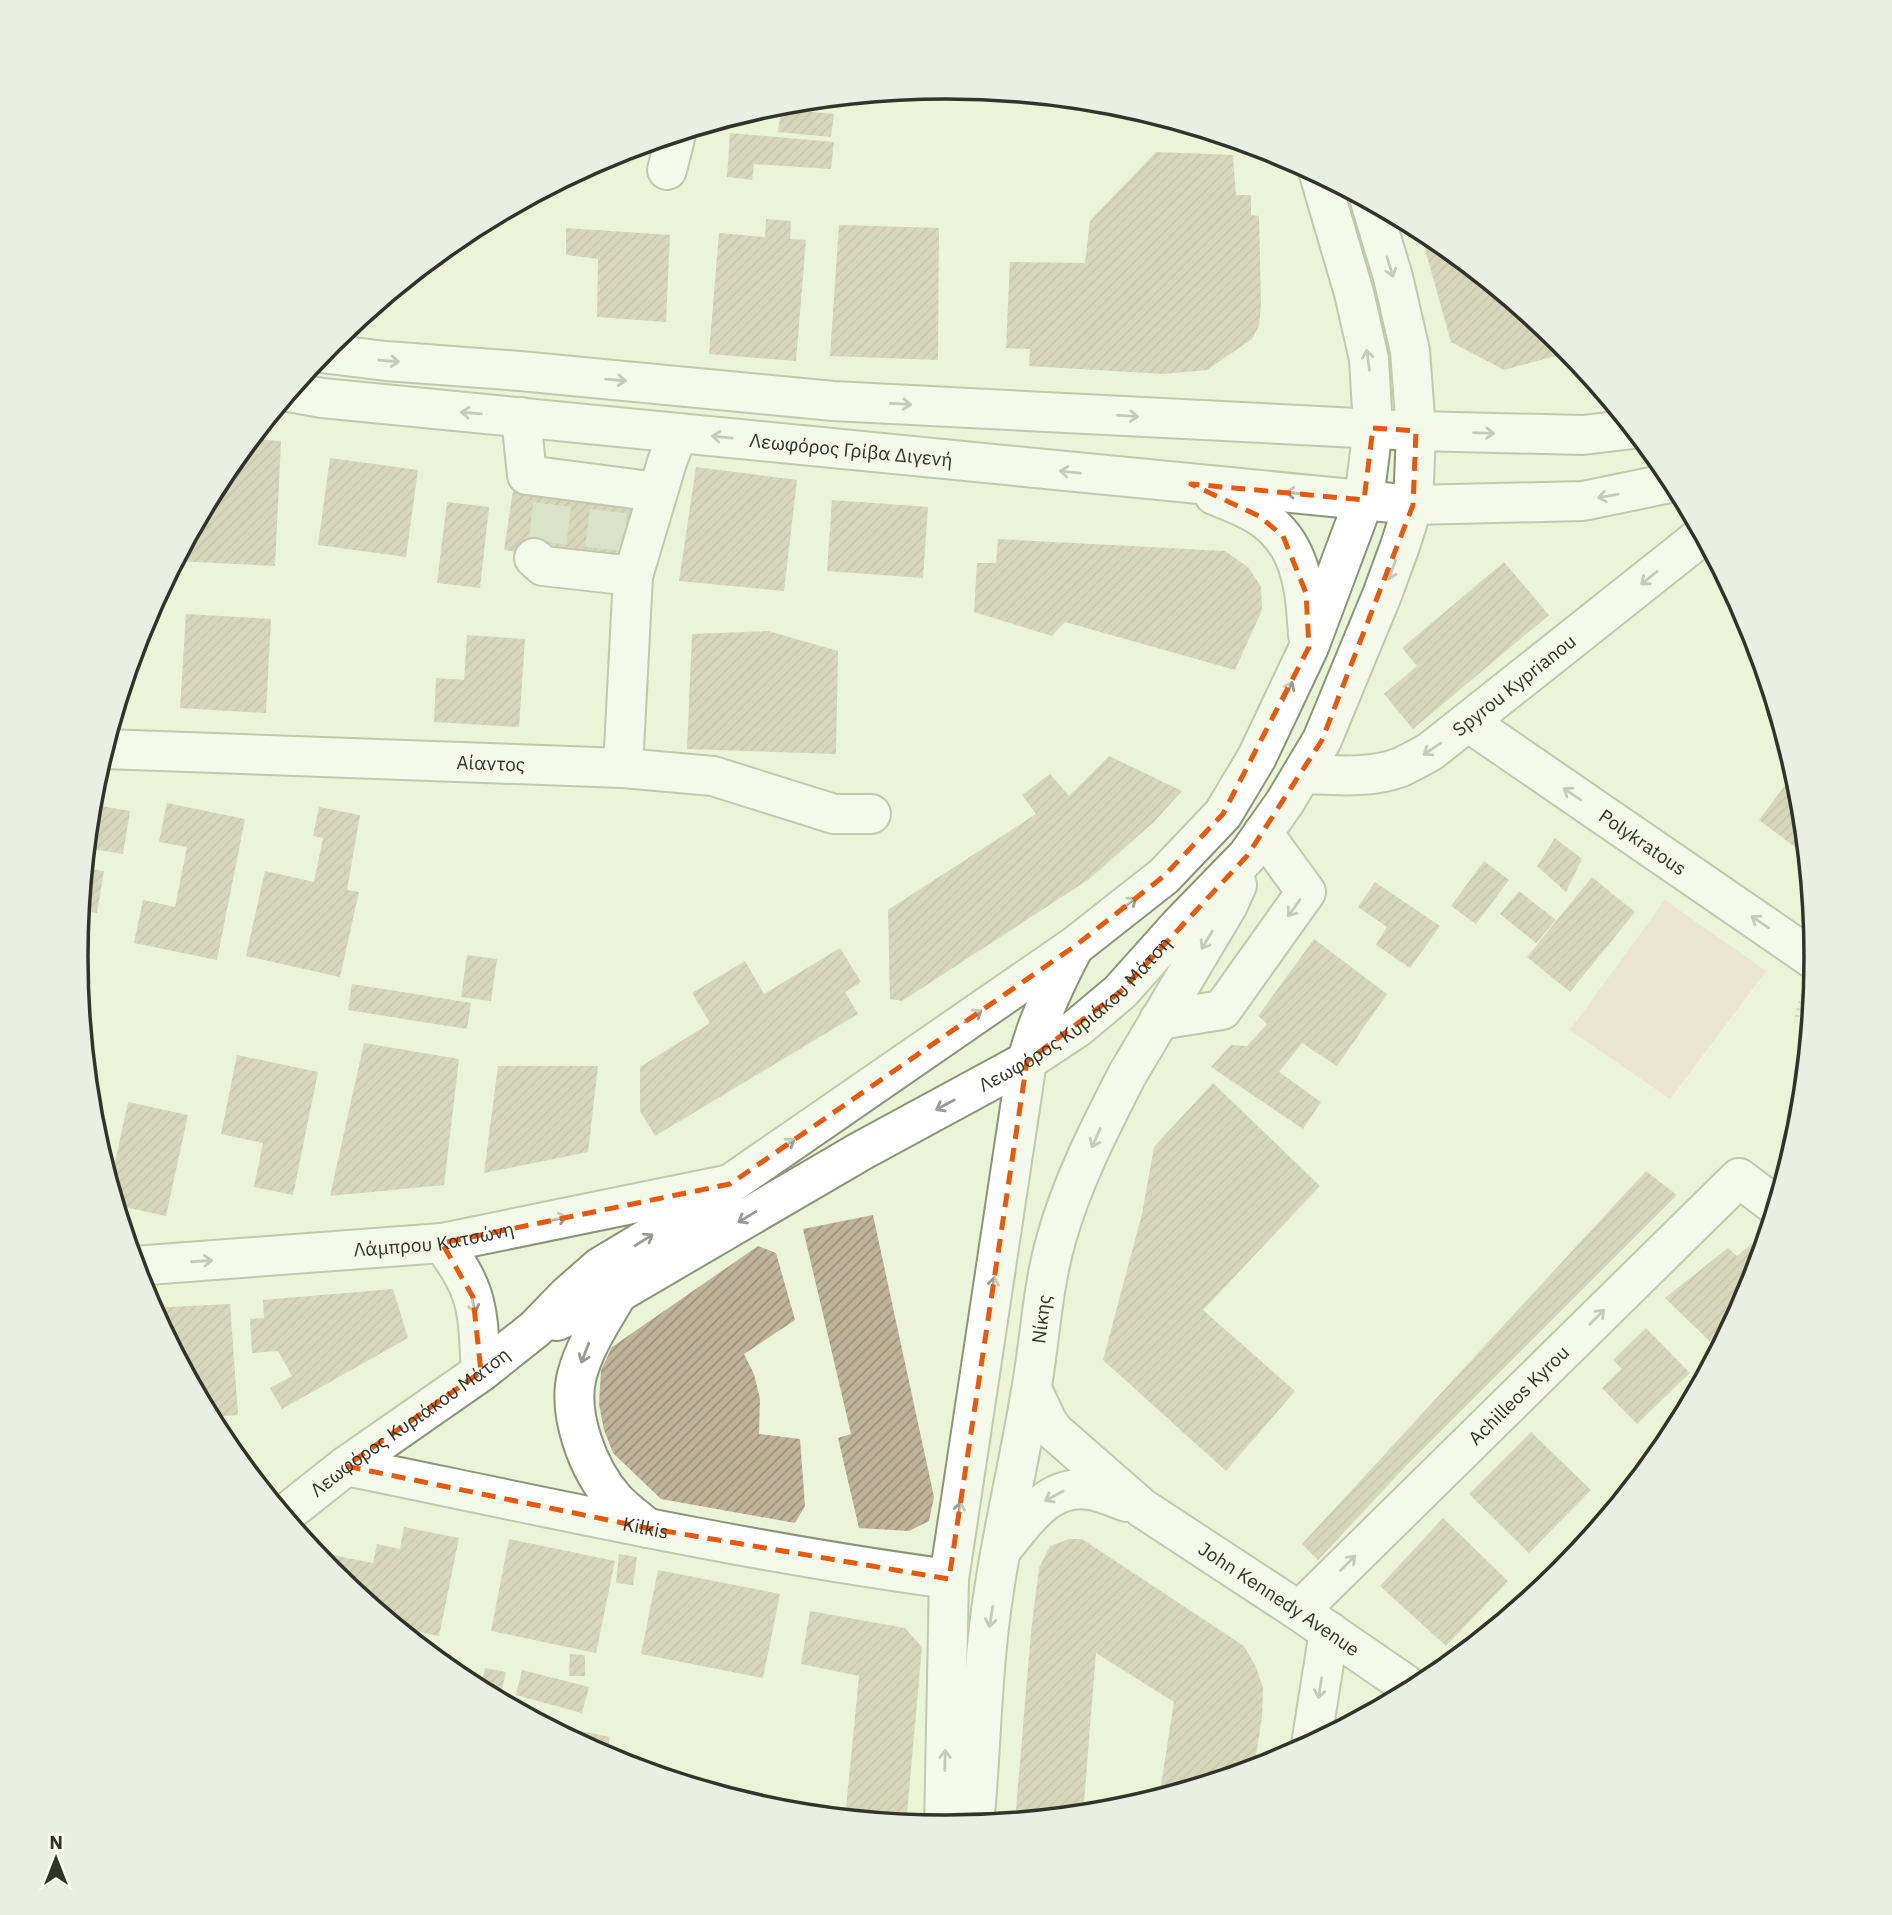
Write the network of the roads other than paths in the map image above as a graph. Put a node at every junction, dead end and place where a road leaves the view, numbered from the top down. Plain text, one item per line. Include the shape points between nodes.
1 (674, 144) edge
2 (667, 170) dead end
3 (1323, 186) edge
4 (1374, 213) edge
5 (335, 355) edge
6 (299, 394) edge
7 (522, 418) junction
8 (1373, 428) junction
9 (1623, 430) edge
10 (1416, 431) junction
11 (678, 433) junction
12 (1191, 484) junction
13 (1662, 485) edge
14 (658, 492) junction
15 (1364, 500) junction
16 (1413, 505) junction
17 (1696, 541) edge
18 (534, 558) dead end
19 (633, 576) junction
20 (1309, 647) junction
21 (1468, 722) junction
22 (114, 748) edge
23 (623, 768) junction
24 (1302, 774) junction
25 (871, 814) dead end
26 (1255, 844) junction
27 (1075, 946) junction
28 (1804, 950) edge
29 (1159, 1020) junction
30 (1027, 1061) junction
31 (730, 1184) junction
32 (1769, 1201) edge
33 (442, 1243) junction
34 (145, 1265) edge
35 (618, 1293) junction
36 (535, 1329) junction
37 (481, 1372) junction
38 (1032, 1389) junction
39 (346, 1465) junction
40 (1142, 1508) junction
41 (290, 1510) edge
42 (648, 1528) junction
43 (1001, 1550) junction
44 (949, 1580) junction
45 (1314, 1621) junction
46 (1404, 1683) edge
47 (1311, 1734) edge
48 (975, 1815) edge
49 (944, 1816) edge

1 - 2 main road
8 -> 3 main road, Λεωφόρος Κυριάκου Μάτση via 1369,359
4 -> 10 main road, Λεωφόρος Κυριάκου Μάτση via 1410,351
5 -> 8 main road via 833,401
7 -> 6 main road, Λεωφόρος Γρίβα Διγενή
7 - 11 main road, Λεωφόρος Γρίβα Διγενή
7 - 14 main road via 527,475
8 - 10 main road
8 - 15 main road, Λεωφόρος Κυριάκου Μάτση
10 -> 9 main road via 1583,435
10 - 16 main road, Λεωφόρος Κυριάκου Μάτση
12 -> 11 main road, Λεωφόρος Γρίβα Διγενή
11 - 14 main road
15 -> 12 main road, Λεωφόρος Γρίβα Διγενή
12 - 20 main road via 1259,516 1283,536 1301,571
13 -> 16 main road, Λεωφόρος Γρίβα Διγενή via 1583,501
14 - 19 main road
15 - 16 main road, Λεωφόρος Γρίβα Διγενή
15 - 20 main road, Λεωφόρος Κυριάκου Μάτση
16 -> 24 main road, Λεωφόρος Κυριάκου Μάτση via 1349,677
17 -> 21 main road, Spyrou Kyprianou
18 - 19 main road via 543,566
19 - 23 main road
27 -> 20 main road, Λεωφόρος Κυριάκου Μάτση via 1164,876 1223,814 1257,757
21 -> 24 main road, Spyrou Kyprianou via 1431,751 1399,768 1364,774
28 -> 21 main road, Polykratous
22 - 23 main road, Αίαντος
23 - 25 main road, Αίαντος via 713,776 834,814
24 - 26 main road, Λεωφόρος Κυριάκου Μάτση
26 -> 29 main road, Νίκης via 1228,905
26 -> 29 main road via 1306,892 1222,1010
26 - 30 main road, Λεωφόρος Κυριάκου Μάτση via 1120,992
27 - 30 main road via 1043,1011
31 -> 27 main road, Λεωφόρος Κυριάκου Μάτση
29 -> 38 main road, Νίκης via 1110,1109 1068,1203 1043,1300
30 -> 35 main road, Λεωφόρος Κυριάκου Μάτση via 861,1151
44 -> 30 main road
33 -> 31 main road, Λάμπρου Κατσώνη
36 -> 31 main road, Λεωφόρος Κυριάκου Μάτση via 600,1268
45 -> 32 main road, Achilleos Kyrou via 1739,1178
34 -> 33 main road, Λάμπρου Κατσώνη
33 -> 37 main road via 461,1269 473,1297
35 - 36 main road, Λεωφόρος Κυριάκου Μάτση
35 -> 42 main road via 589,1342 577,1376 574,1404 588,1456 602,1482 615,1500
36 - 37 main road, Λεωφόρος Κυριάκου Μάτση
37 - 39 main road, Λεωφόρος Κυριάκου Μάτση
38 - 40 main road, John Kennedy Avenue via 1055,1432
38 - 43 main road, Νίκης
39 - 41 main road, Λεωφόρος Κυριάκου Μάτση
39 - 42 main road, Kilkis
40 -> 43 main road, John Kennedy Avenue via 1093,1490 1065,1490 1043,1502
40 - 45 main road, John Kennedy Avenue
42 - 44 main road, Kilkis
43 -> 48 main road, Νίκης via 987,1646
49 -> 44 main road
45 - 46 main road, John Kennedy Avenue
45 -> 47 main road

